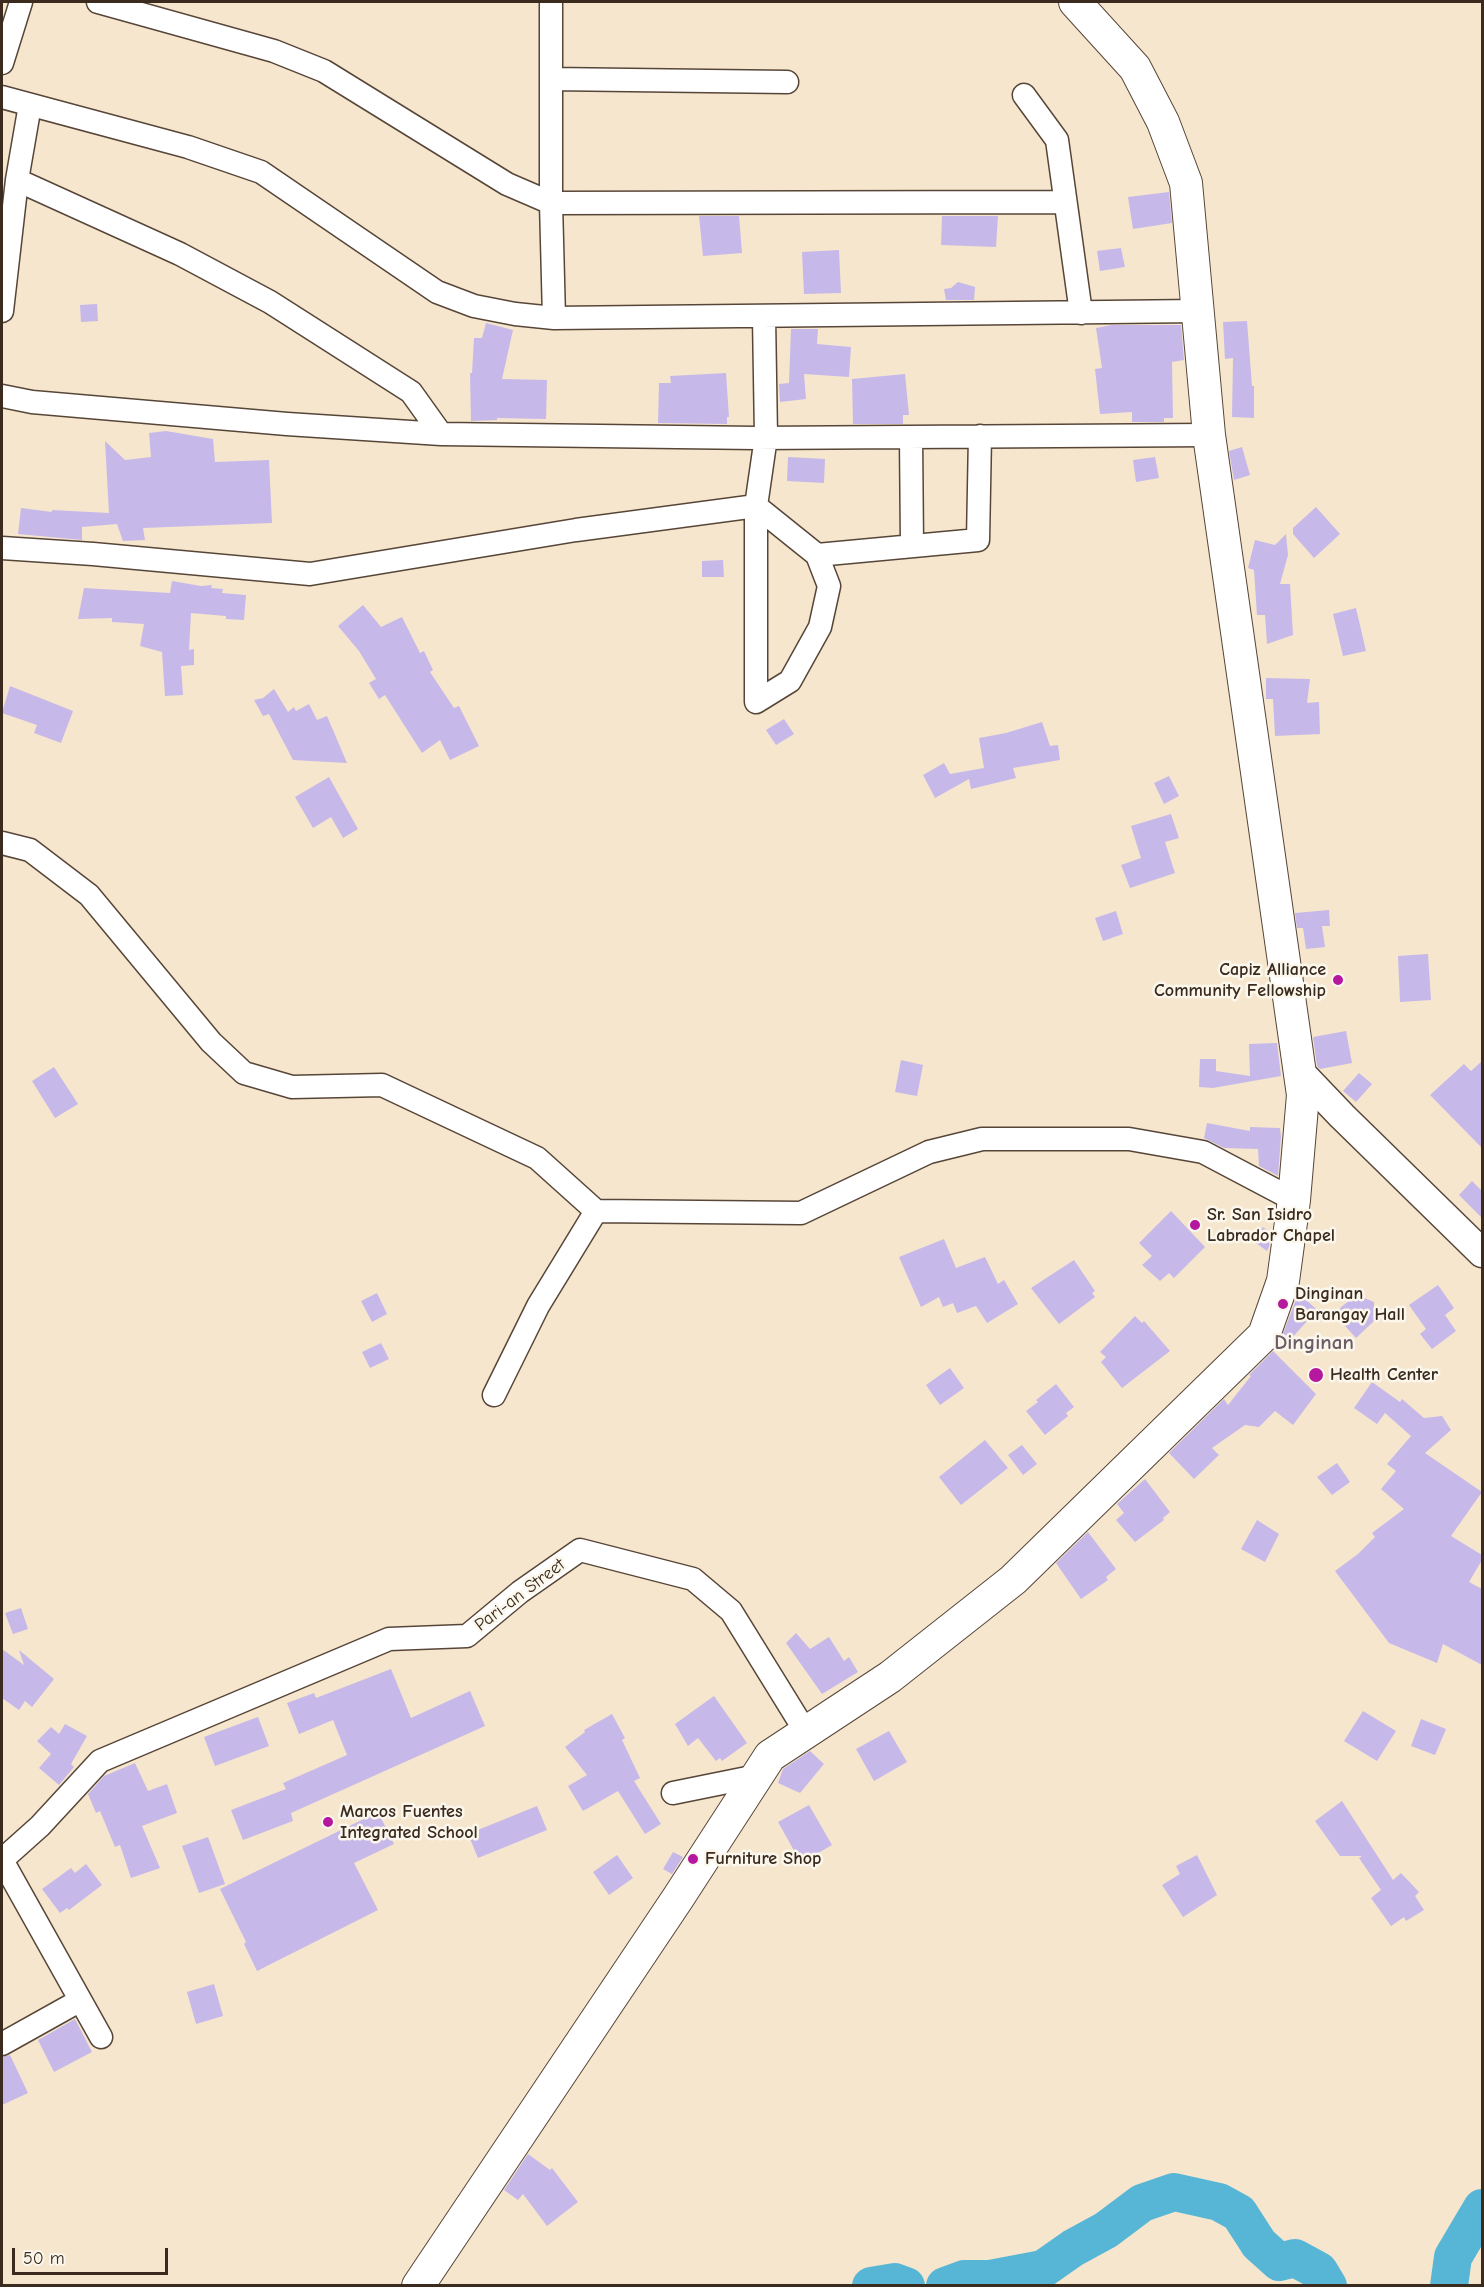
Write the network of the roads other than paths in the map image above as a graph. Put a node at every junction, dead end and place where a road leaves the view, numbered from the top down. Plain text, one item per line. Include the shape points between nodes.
1 (21, 2) edge
2 (98, 2) edge
3 (551, 2) edge
4 (1075, 2) edge
5 (2, 63) edge
6 (551, 79) junction
7 (787, 82) dead end
8 (1024, 95) dead end
9 (2, 97) edge
10 (30, 105) junction
11 (11, 189) edge
12 (1064, 202) junction
13 (551, 203) junction
14 (5, 268) edge
15 (2, 311) edge
16 (1199, 311) junction
17 (1081, 312) junction
18 (764, 316) junction
19 (554, 318) junction
20 (2, 396) edge
21 (441, 434) junction
22 (1209, 435) junction
23 (980, 436) junction
24 (766, 437) junction
25 (911, 437) junction
26 (756, 506) junction
27 (912, 546) junction
28 (2, 548) edge
29 (818, 555) junction
30 (2, 843) edge
31 (1299, 1071) junction
32 (1294, 1200) junction
33 (596, 1211) junction
34 (1482, 1253) edge
35 (494, 1395) dead end
36 (807, 1734) junction
37 (757, 1776) junction
38 (673, 1793) dead end
39 (79, 2001) junction
40 (100, 2037) dead end
41 (2, 2044) edge
42 (418, 2286) edge

1 - 5 street
2 - 13 street via 274,51 324,71 507,184
3 - 6 street
4 - 16 main road via 1135,68 1163,122 1186,183
6 - 7 street
6 - 13 street
8 - 12 street via 1057,140
9 - 10 street
10 - 11 street
10 - 19 street via 188,147 261,171 436,292 474,306
11 - 14 street
11 - 21 street via 180,254 270,302 411,392
12 - 13 street
12 - 17 street
13 - 19 street
14 - 15 street
16 - 17 street
16 - 22 main road
17 - 18 street
18 - 19 street
18 - 24 street
20 - 21 street via 43,403
21 - 24 street
22 - 23 street
22 - 31 main road
23 - 25 street
23 - 27 street via 978,540
24 - 25 street
24 - 26 street
25 - 27 street
26 - 28 street via 576,530 310,574
26 - 29 street
26 - 29 street via 756,702 790,681 820,627 829,585
27 - 29 street
30 - 33 street via 30,850 90,895 211,1042 244,1072 292,1087 382,1085 537,1158
31 - 32 main road via 1303,1095
31 - 34 street
32 - 33 street via 1203,1152 1129,1139 982,1139 928,1152 801,1213
32 - 36 main road via 1283,1281 1264,1335 1013,1580 890,1677
33 - 35 street via 538,1306
36 - 37 main road via 771,1756
36 - 39 street, Pari-an Street via 732,1611 693,1579 580,1551 520,1592 467,1636 389,1639 100,1761 40,1826 2,1860
37 - 38 street
37 - 42 main road
39 - 40 street
39 - 41 street

